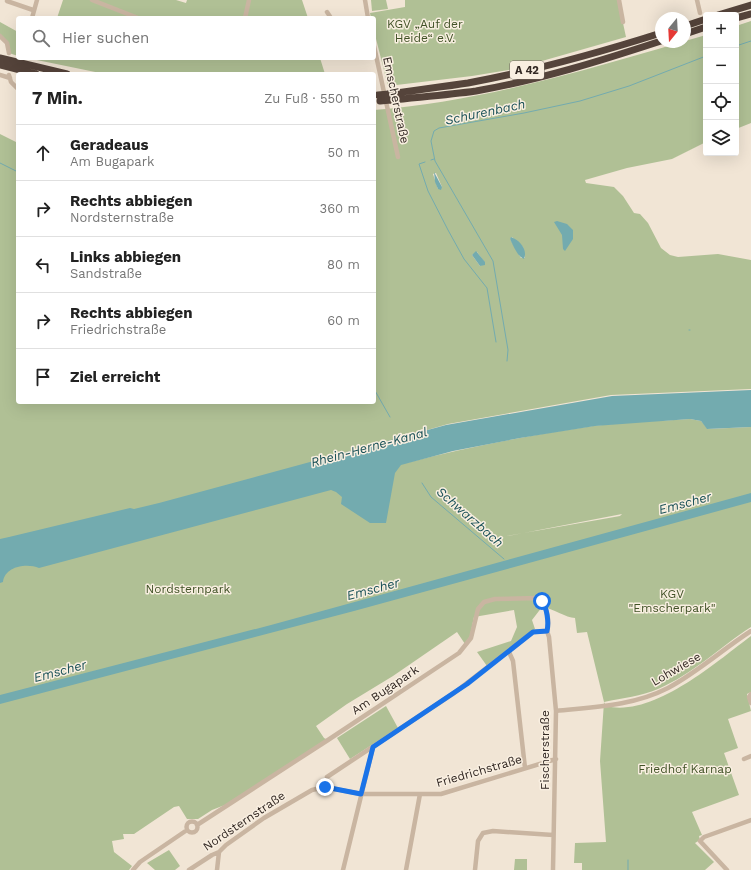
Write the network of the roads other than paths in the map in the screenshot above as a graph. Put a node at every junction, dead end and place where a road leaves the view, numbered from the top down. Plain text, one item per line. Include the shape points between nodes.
1 (36, 0) edge
2 (92, 0) edge
3 (249, 0) edge
4 (365, 0) edge
5 (619, 0) edge
6 (698, 0) edge
7 (7, 1) dead end
8 (751, 4) edge
9 (33, 10) junction
10 (327, 12) dead end
11 (727, 12) edge
12 (700, 13) dead end
13 (751, 14) edge
14 (32, 16) edge
15 (133, 16) edge
16 (245, 16) edge
17 (330, 16) edge
18 (368, 16) edge
19 (739, 17) edge
20 (703, 20) edge
21 (623, 22) dead end
22 (691, 24) edge
23 (703, 28) edge
24 (691, 32) edge
25 (655, 35) edge
26 (0, 36) edge
27 (655, 43) edge
28 (9, 53) dead end
29 (376, 55) edge
30 (0, 58) edge
31 (0, 65) edge
32 (28, 72) edge
33 (59, 72) edge
34 (0, 76) edge
35 (16, 86) edge
36 (390, 97) junction
37 (376, 98) edge
38 (398, 157) dead end
39 (547, 631) junction
40 (751, 631) edge
41 (509, 652) junction
42 (750, 695) edge
43 (751, 703) edge
44 (556, 711) junction
45 (373, 747) junction
46 (751, 756) edge
47 (556, 759) junction
48 (744, 759) dead end
49 (525, 768) junction
50 (327, 777) dead end
51 (312, 790) joint
52 (361, 794) junction
53 (420, 794) junction
54 (751, 820) edge
55 (197, 825) junction
56 (187, 830) junction
57 (553, 835) junction
58 (219, 852) junction
59 (133, 870) edge
60 (189, 870) edge
61 (217, 870) edge
62 (343, 870) edge
63 (406, 870) edge
64 (475, 870) edge
65 (553, 870) edge
66 (727, 870) edge

1 - 9 street
2 - 15 street
3 - 16 street
4 - 18 street
5 - 21 street
6 - 12 street
7 - 9 street
8 - 11 highway
9 - 14 street
10 - 17 street
13 - 19 highway
20 - 22 highway
23 - 24 highway
25 - 36 highway, A 42 via 513,73
26 - 28 street via 7,43
27 - 36 highway, A 42 via 572,69 516,83 475,91
29 - 38 street, Emscherstraße
30 - 33 highway
31 - 32 highway
34 - 35 street via 9,76
36 - 37 highway, A 42, bridge
39 - 41 street via 533,632
39 - 44 street, Fischerstraße
39 - 55 street, Am Bugapark via 545,605 537,598 503,598 484,602 478,609 471,638 459,653
40 - 44 street, Lohwiese via 694,672 659,692 615,704
41 - 45 street via 454,693
41 - 49 street via 513,661
42 - 43 street
44 - 47 street, Fischerstraße
45 - 50 street
45 - 52 street
46 - 48 street
47 - 49 street, Friedrichstraße
47 - 57 street, Fischerstraße
49 - 53 street, Friedrichstraße via 442,794
51 - 52 street, Friedrichstraße via 331,787
51 - 58 street, Nordsternstraße via 264,818
52 - 53 street, Friedrichstraße
52 - 62 street
53 - 63 street
54 - 66 street via 704,836 700,841
55 - 56 street via 195,832 190,833
55 - 56 street via 194,822 189,823 186,826
56 - 59 street via 140,862
57 - 64 street via 493,831 483,833 478,841
57 - 65 street, Fischerstraße
58 - 60 street, Nordsternstraße
58 - 61 street

